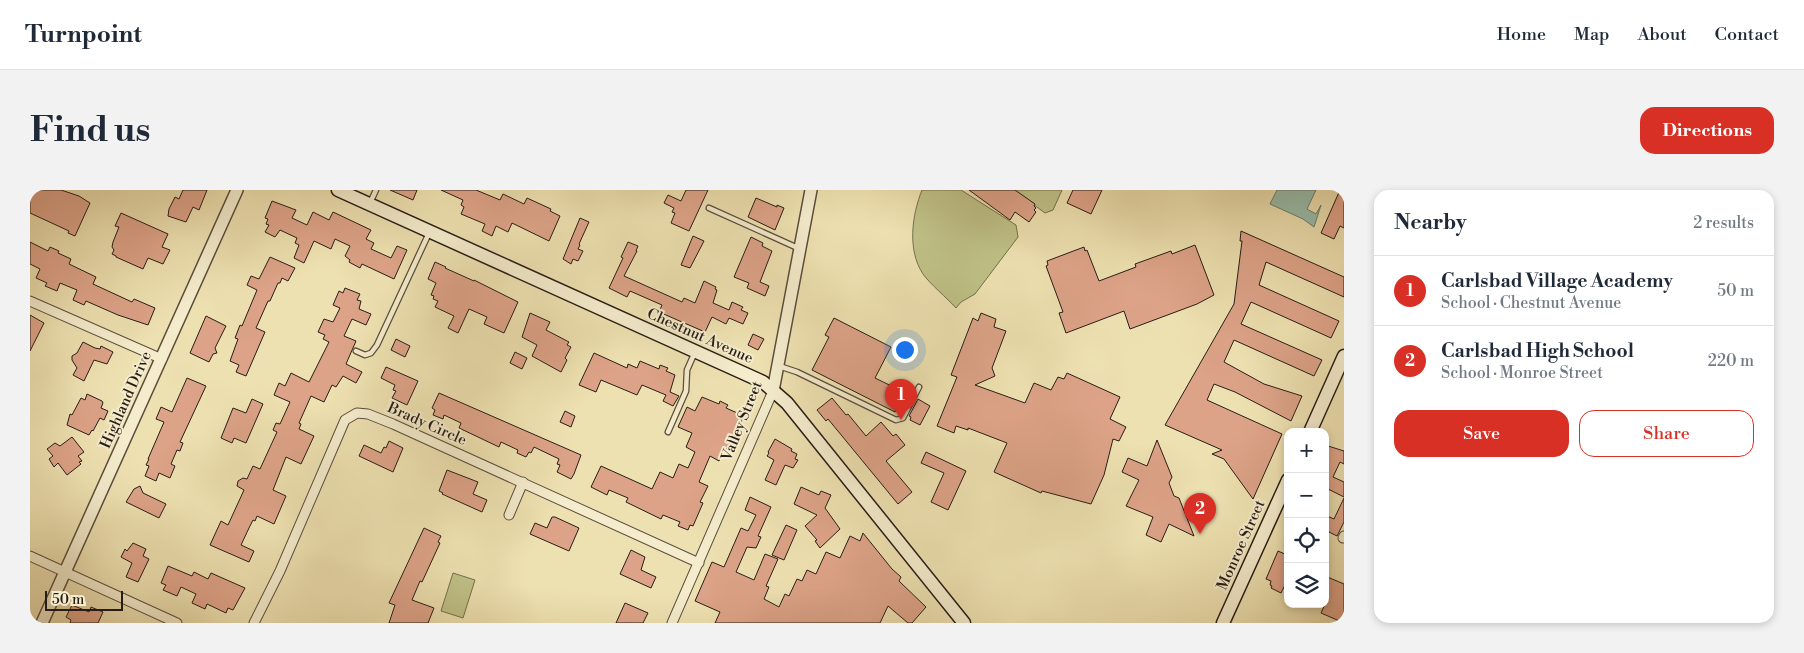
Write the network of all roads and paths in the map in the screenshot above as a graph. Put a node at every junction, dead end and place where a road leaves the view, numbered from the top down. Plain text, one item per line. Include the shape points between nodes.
1 (237, 190) edge
2 (338, 190) edge
3 (376, 190) edge
4 (811, 190) edge
5 (369, 204) junction
6 (709, 208) dead end
7 (430, 232) junction
8 (801, 249) junction
9 (30, 301) edge
10 (356, 350) dead end
11 (695, 352) junction
12 (1344, 356) edge
13 (162, 359) junction
14 (778, 366) junction
15 (919, 387) dead end
16 (773, 391) junction
17 (1312, 428) edge
18 (668, 432) dead end
19 (523, 482) junction
20 (1284, 489) edge
21 (509, 515) dead end
22 (30, 556) edge
23 (698, 563) junction
24 (66, 572) junction
25 (42, 623) edge
26 (177, 623) edge
27 (254, 623) edge
28 (672, 623) edge
29 (964, 623) edge
30 (1223, 623) edge

1 - 13 street, Highland Drive
2 - 5 main road, Chestnut Avenue
3 - 5 lane
4 - 8 street, Valley Street
5 - 7 main road, Chestnut Avenue
6 - 8 lane
7 - 10 lane via 377,345 365,355
7 - 11 main road, Chestnut Avenue
8 - 14 street, Valley Street
9 - 13 street
11 - 16 main road, Chestnut Avenue via 763,382
11 - 18 lane via 687,370 686,391
12 - 17 main road
13 - 24 street, Highland Drive
14 - 15 lane via 798,372 896,420 903,418
14 - 16 street, Valley Street
16 - 23 street, Valley Street
16 - 29 main road, Chestnut Avenue via 787,403
19 - 21 street
19 - 23 street, Brady Circle
19 - 27 street, Brady Circle via 393,424 357,413 345,420
20 - 30 main road, Monroe Street
22 - 24 street
23 - 28 street, Valley Street
24 - 25 street, Highland Drive
24 - 26 street

